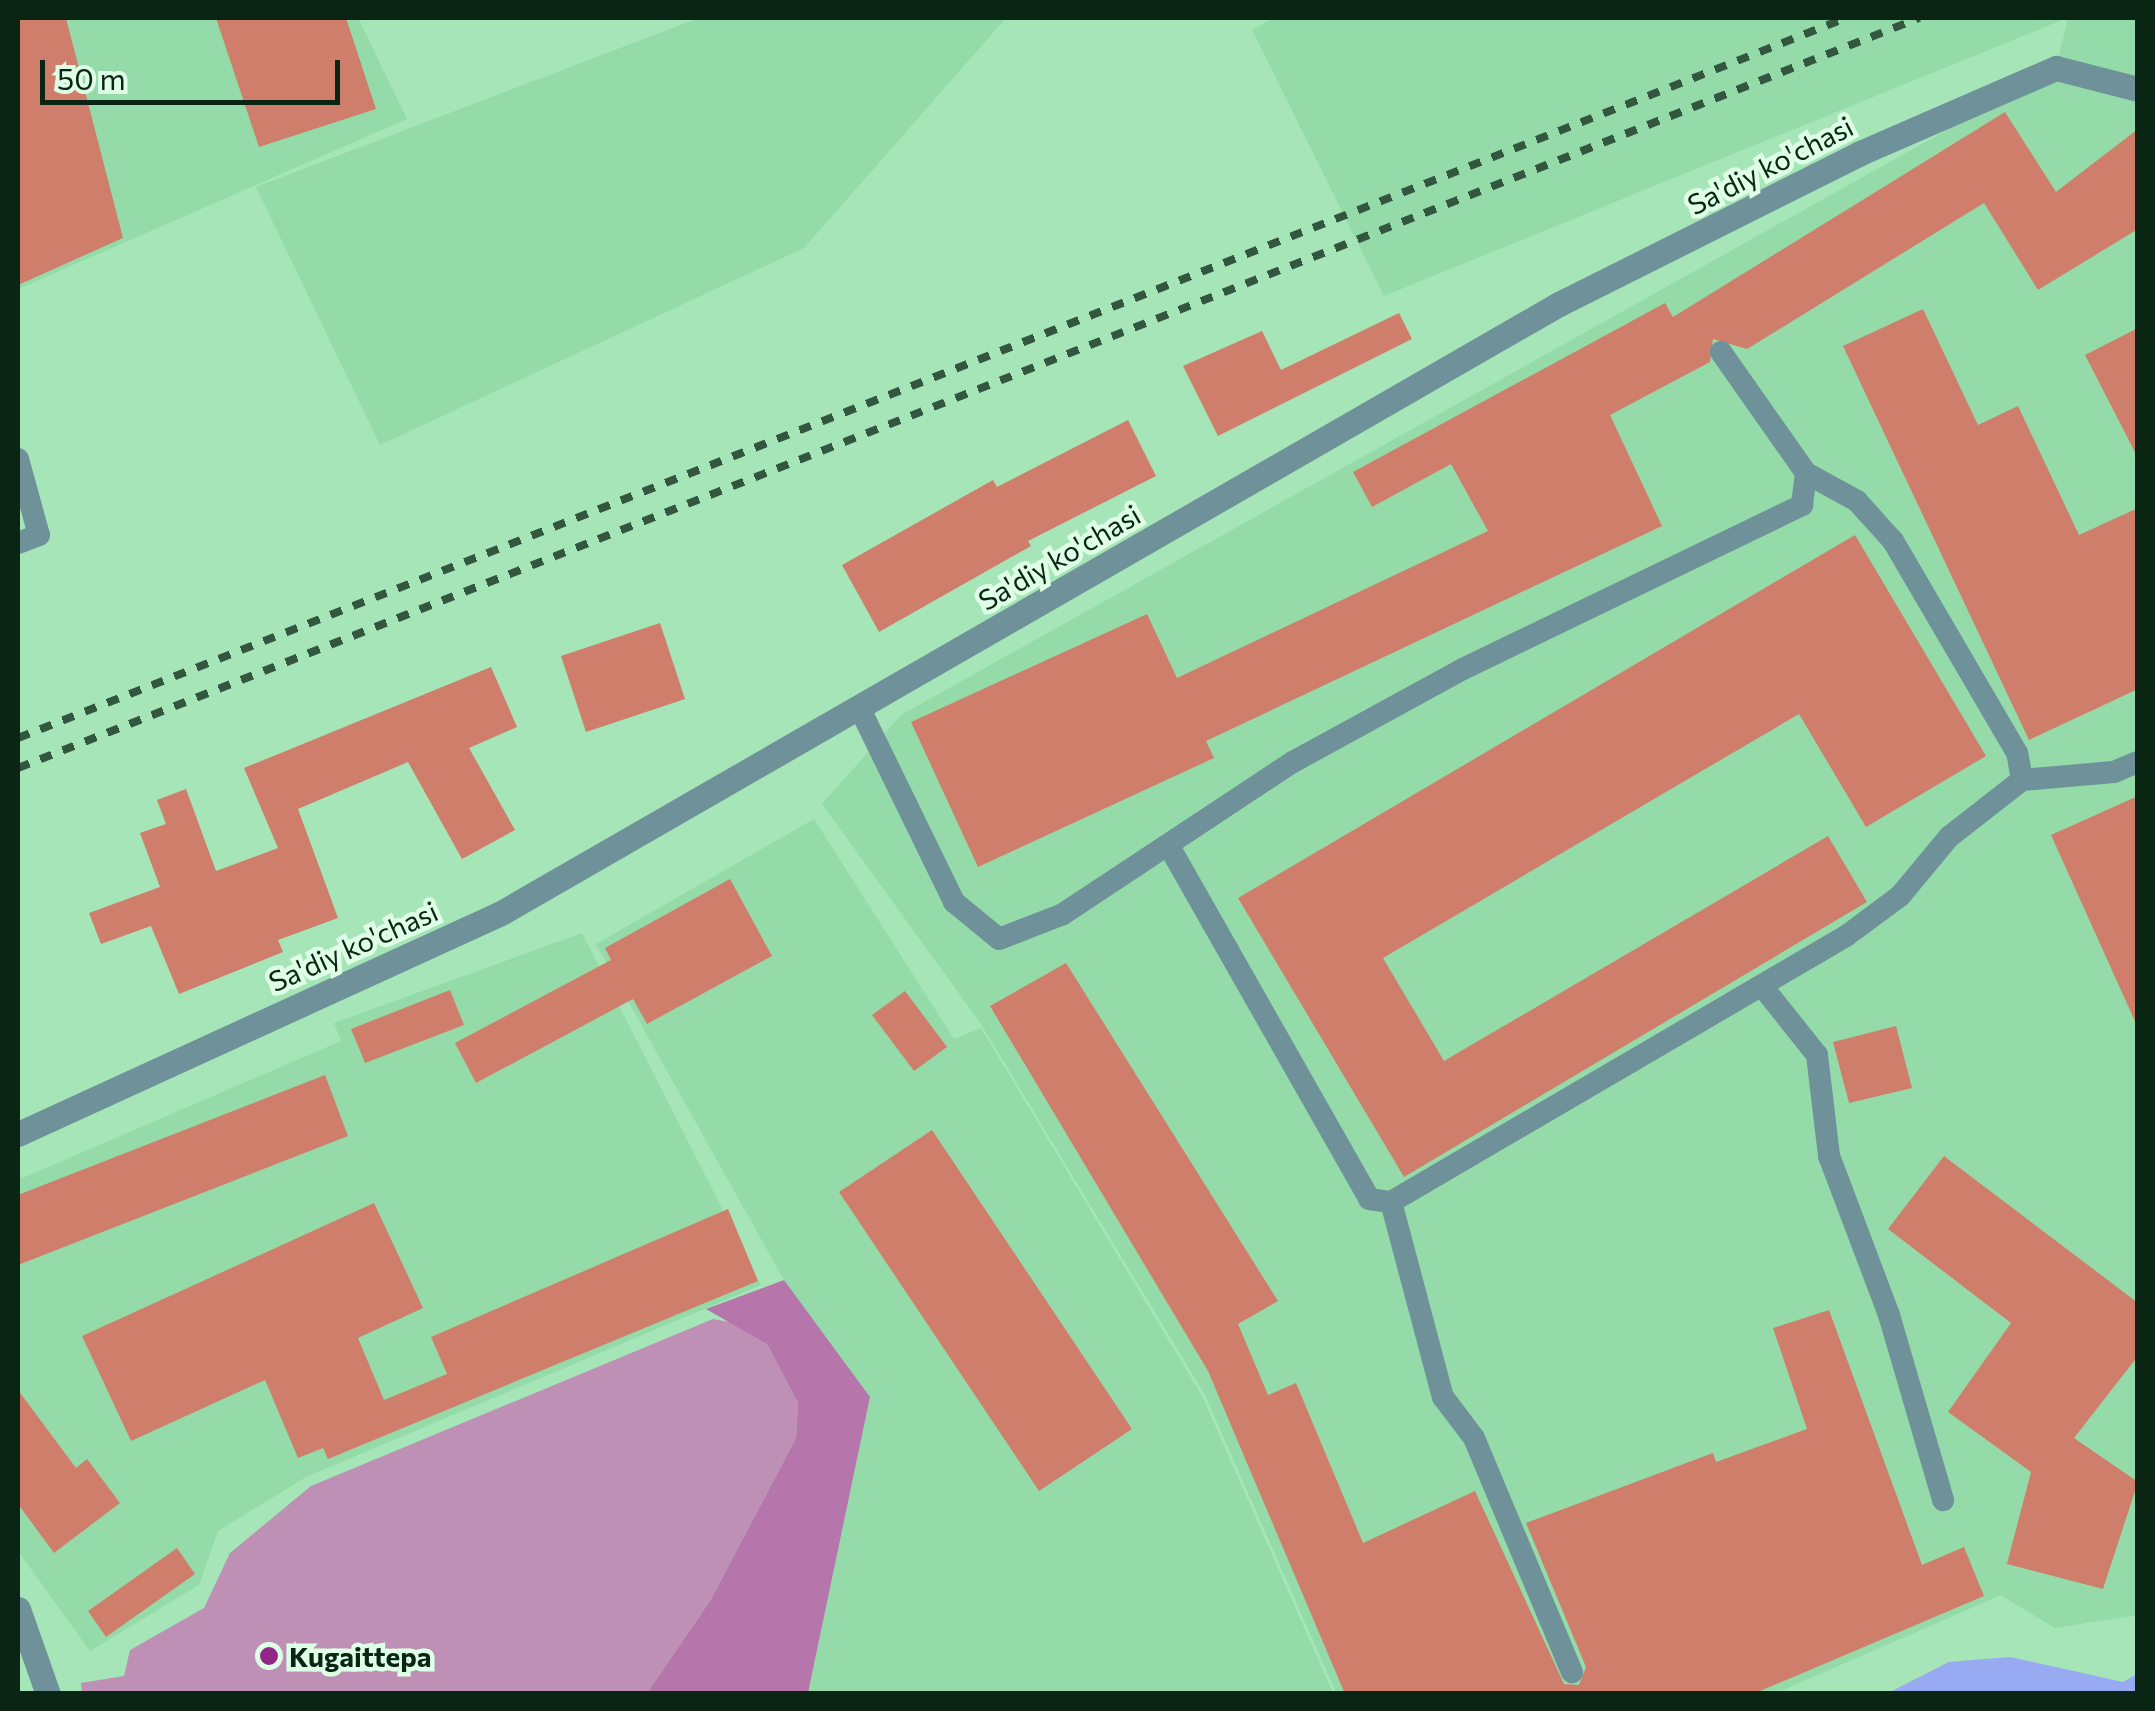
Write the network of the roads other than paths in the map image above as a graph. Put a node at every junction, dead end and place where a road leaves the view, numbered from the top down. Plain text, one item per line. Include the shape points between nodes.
1 (2138, 89) edge
2 (1721, 352) dead end
3 (18, 458) edge
4 (1806, 473) junction
5 (18, 543) edge
6 (859, 706) junction
7 (2138, 762) edge
8 (2022, 780) junction
9 (1170, 848) junction
10 (1762, 986) junction
11 (18, 1134) edge
12 (1391, 1202) junction
13 (1943, 1500) dead end
14 (18, 1609) edge
15 (1572, 1672) dead end
16 (48, 1694) edge

1 - 6 street, Sa'diy ko'chasi via 2056,68 1927,121 1559,304
2 - 4 lane
3 - 5 lane via 39,535
4 - 8 lane via 1856,501 1893,541 2016,754
4 - 9 lane via 1802,505 1463,669 1293,762
6 - 9 lane via 954,902 999,939 1063,914
6 - 11 street, Sa'diy ko'chasi via 501,912
7 - 8 lane via 2114,772
8 - 10 lane via 1949,837 1900,896
9 - 12 lane via 1369,1199
10 - 12 lane
10 - 13 lane via 1817,1054 1830,1156 1890,1315
12 - 15 lane via 1443,1397 1474,1438
14 - 16 street

